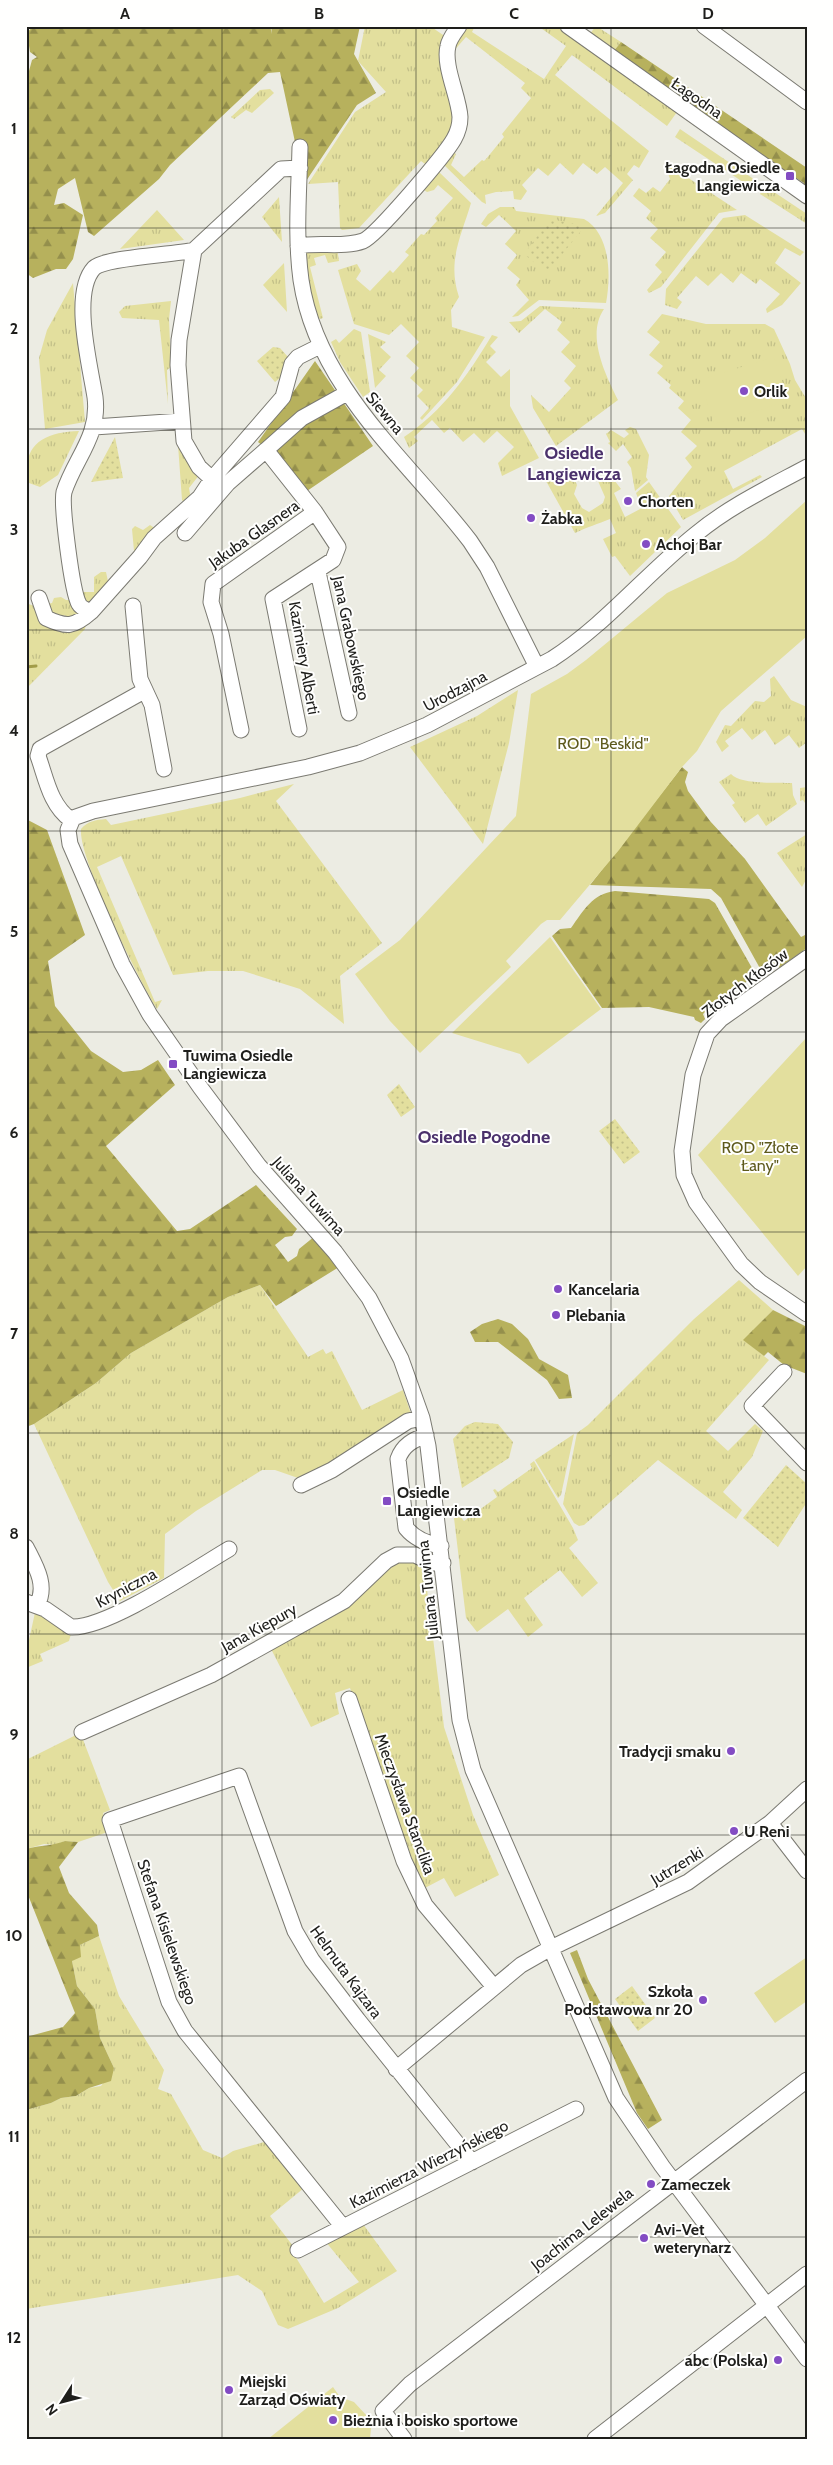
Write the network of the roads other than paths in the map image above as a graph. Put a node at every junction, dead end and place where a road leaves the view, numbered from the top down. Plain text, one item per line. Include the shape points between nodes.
1 (459, 26) edge
2 (568, 26) edge
3 (704, 26) edge
4 (807, 102) edge
5 (300, 147) dead end
6 (300, 168) junction
7 (807, 196) edge
8 (298, 246) junction
9 (194, 250) junction
10 (320, 346) junction
11 (347, 393) junction
12 (182, 421) junction
13 (94, 427) junction
14 (266, 450) junction
15 (807, 467) edge
16 (212, 479) junction
17 (314, 512) junction
18 (184, 533) dead end
19 (318, 572) junction
20 (39, 598) dead end
21 (133, 606) dead end
22 (91, 612) junction
23 (537, 667) junction
24 (144, 691) junction
25 (349, 712) dead end
26 (299, 729) dead end
27 (241, 730) dead end
28 (164, 769) dead end
29 (69, 825) junction
30 (807, 958) edge
31 (807, 1314) edge
32 (784, 1372) dead end
33 (422, 1418) junction
34 (426, 1434) junction
35 (807, 1464) edge
36 (301, 1486) dead end
37 (441, 1546) junction
38 (26, 1547) edge
39 (229, 1549) dead end
40 (443, 1563) junction
41 (32, 1603) edge
42 (349, 1699) dead end
43 (82, 1732) dead end
44 (239, 1776) joint
45 (807, 1789) edge
46 (770, 1823) junction
47 (807, 1871) edge
48 (549, 1949) junction
49 (494, 1987) junction
50 (396, 2069) junction
51 (807, 2080) edge
52 (576, 2109) dead end
53 (472, 2162) junction
54 (673, 2182) junction
55 (342, 2227) junction
56 (298, 2250) dead end
57 (807, 2274) edge
58 (766, 2305) junction
59 (807, 2359) edge
60 (404, 2439) edge
61 (595, 2439) edge

1 - 8 street via 450,40 447,54 460,116 460,127 453,140 368,239
2 - 7 street, Łagodna
3 - 4 street
5 - 6 street, Siewna
6 - 8 street, Siewna
6 - 9 street via 281,169
8 - 10 street, Siewna via 301,281
9 - 12 street via 179,340
9 - 13 street via 134,257 96,267 85,281 83,330 95,400
10 - 11 street, Siewna
10 - 16 street via 298,356 292,364 283,397
11 - 14 street via 302,418
11 - 23 street, Siewna via 470,541 487,567
12 - 13 street
12 - 16 street via 184,441 190,455
13 - 22 street via 64,494 72,589 80,606
14 - 17 street, Jakuba Glasnera
14 - 18 street via 228,483
15 - 23 street, Urodzajna via 712,521 594,630
16 - 22 street via 200,496 154,538
17 - 19 street, Kazimiery Alberti via 338,546 333,560
17 - 27 street, Jakuba Glasnera via 214,584 211,602
19 - 25 street, Jana Grabowskiego
19 - 26 street, Kazimiery Alberti via 273,599
20 - 22 street via 46,618 61,625 78,623
21 - 24 street
23 - 29 street, Urodzajna via 427,725 360,753 308,767 93,811
24 - 28 street via 152,705
24 - 29 street via 40,750 38,756 55,803
29 - 33 street, Juliana Tuwima via 70,844 122,964 150,1015 259,1166 364,1290 393,1340
30 - 31 street, Złotych Kłosów via 721,1018 707,1034 693,1075 682,1151 684,1175 696,1202 741,1264 760,1282
32 - 35 street via 752,1406
33 - 34 street, Juliana Tuwima
33 - 36 street via 408,1421
34 - 37 street, Juliana Tuwima
34 - 37 street via 401,1449 398,1458 406,1528 412,1536
37 - 40 street, Juliana Tuwima
38 - 41 street, Kryniczna via 42,1592
39 - 41 street, Kryniczna via 152,1595 91,1625 70,1627
40 - 43 street, Jana Kiepury via 432,1563 415,1555 397,1556 336,1606 211,1675
40 - 48 street, Juliana Tuwima via 460,1720 472,1770
42 - 49 street, Mieczysława Stanclika via 404,1861 425,1905
44 - 50 street, Helmuta Kajzara via 295,1931 312,1960
44 - 55 street, Stefana Kisielewskiego via 110,1820 169,2002 185,2031
45 - 46 street, Jutrzenki
46 - 47 street
46 - 48 street, Jutrzenki via 688,1882
48 - 49 street
48 - 54 street, Juliana Tuwima via 616,2098
49 - 50 street
50 - 53 street, Helmuta Kajzara
51 - 54 street, Joachima Lelewela
52 - 53 street, Kazimierza Wierzyńskiego
53 - 55 street, Kazimierza Wierzyńskiego
54 - 58 street, Juliana Tuwima
54 - 60 street, Joachima Lelewela via 410,2384 382,2411
55 - 56 street, Kazimierza Wierzyńskiego
57 - 58 street
58 - 59 street, Juliana Tuwima
58 - 61 street

